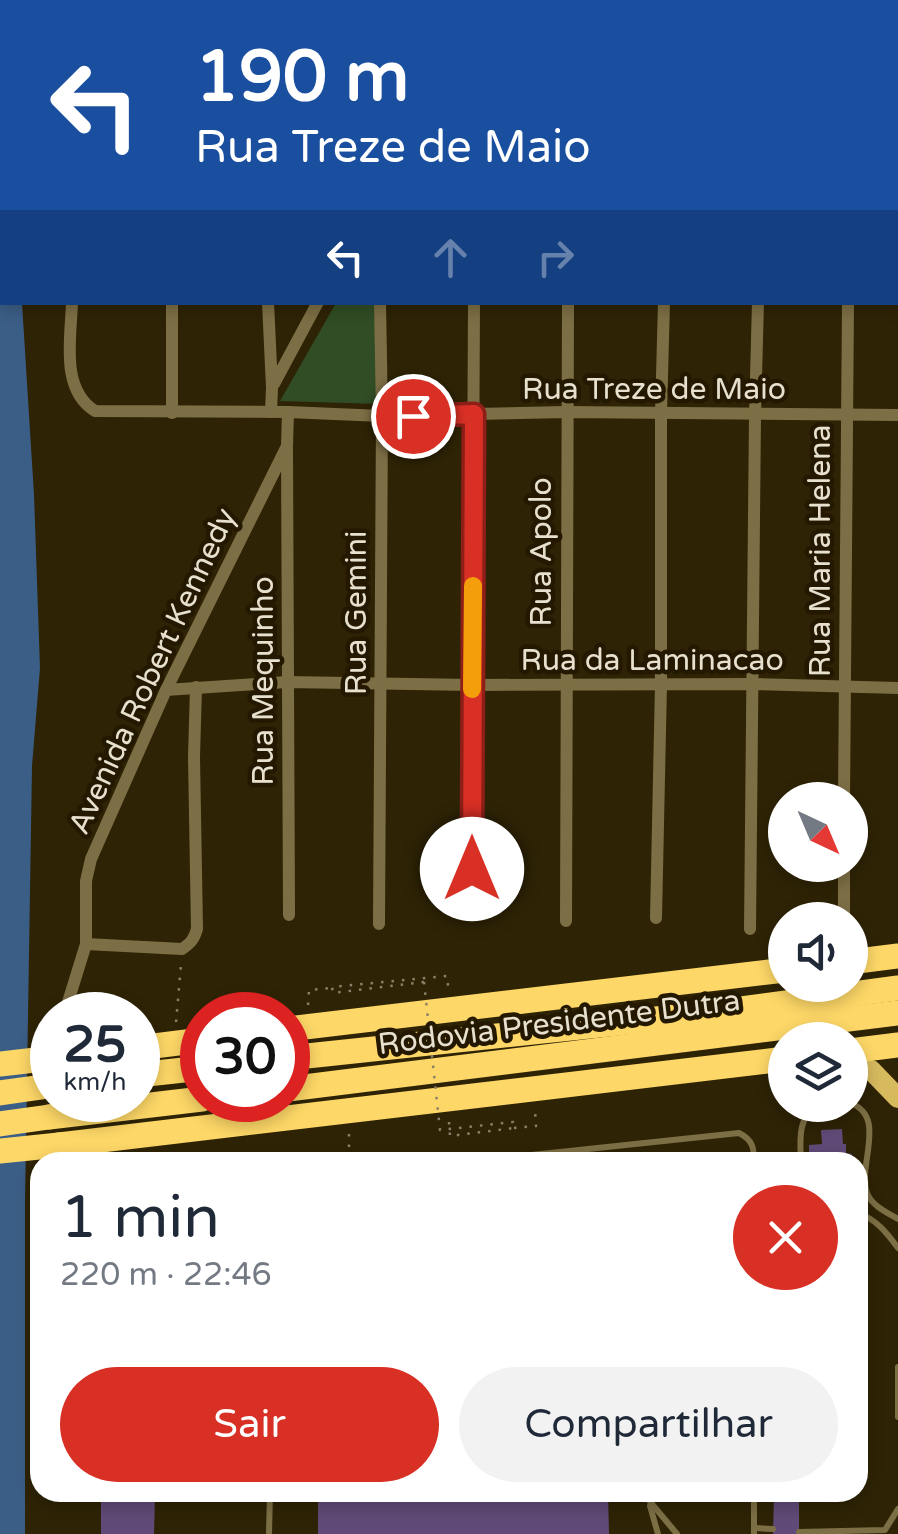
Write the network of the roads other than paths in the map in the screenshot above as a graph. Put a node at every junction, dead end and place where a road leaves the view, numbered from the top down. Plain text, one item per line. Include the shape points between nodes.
1 (72, 305) edge
2 (172, 305) edge
3 (268, 305) edge
4 (316, 305) edge
5 (380, 305) edge
6 (474, 305) edge
7 (568, 305) edge
8 (664, 305) edge
9 (758, 305) edge
10 (848, 305) edge
11 (272, 388) junction
12 (270, 412) junction
13 (288, 412) junction
14 (566, 412) junction
15 (172, 413) junction
16 (474, 414) junction
17 (661, 414) junction
18 (846, 414) junction
19 (754, 415) junction
20 (898, 415) edge
21 (382, 416) junction
22 (287, 446) junction
23 (288, 682) junction
24 (380, 682) junction
25 (661, 684) junction
26 (753, 684) junction
27 (472, 685) junction
28 (566, 685) junction
29 (844, 687) junction
30 (196, 688) junction
31 (898, 688) edge
32 (166, 690) junction
33 (844, 782) edge
34 (472, 906) dead end
35 (289, 915) dead end
36 (656, 918) dead end
37 (566, 921) dead end
38 (379, 924) dead end
39 (750, 929) dead end
40 (86, 944) junction
41 (898, 956) edge
42 (868, 960) edge
43 (768, 972) edge
44 (898, 988) edge
45 (71, 992) edge
46 (898, 1013) edge
47 (310, 1016) edge
48 (898, 1044) edge
49 (868, 1048) edge
50 (310, 1056) edge
51 (30, 1060) edge
52 (768, 1061) edge
53 (0, 1064) edge
54 (868, 1069) edge
55 (868, 1074) edge
56 (898, 1076) edge
57 (310, 1086) edge
58 (30, 1088) edge
59 (0, 1092) edge
60 (898, 1098) edge
61 (180, 1102) edge
62 (803, 1122) edge
63 (867, 1122) edge
64 (0, 1124) edge
65 (0, 1151) edge
66 (560, 1152) edge
67 (753, 1152) edge
68 (801, 1152) edge
69 (867, 1152) edge
70 (868, 1193) edge
71 (868, 1217) edge
72 (898, 1218) edge
73 (898, 1248) edge
74 (898, 1368) edge
75 (898, 1417) edge
76 (270, 1502) edge
77 (647, 1502) edge
78 (650, 1502) edge
79 (754, 1502) edge
80 (898, 1508) edge
81 (774, 1530) dead end
82 (885, 1530) junction
83 (898, 1530) edge
84 (754, 1531) edge
85 (799, 1532) edge
86 (270, 1534) edge
87 (658, 1534) edge
88 (677, 1534) edge

1 - 15 street, Rua Treze de Maio via 71,375 85,405 95,411
2 - 15 street
3 - 11 street
4 - 11 street
5 - 21 street, Rua Gemini
6 - 16 street
7 - 14 street, Rua Apolo
8 - 17 street
9 - 19 street
10 - 18 street, Rua Maria Helena
11 - 12 street
12 - 13 street, Rua Treze de Maio
12 - 15 street, Rua Treze de Maio
13 - 21 street, Rua Treze de Maio
13 - 22 street, Avenida Robert Kennedy
14 - 16 street, Rua Treze de Maio
14 - 17 street, Rua Treze de Maio
14 - 28 street, Rua Apolo
16 - 21 street, Rua Treze de Maio
16 - 27 street
17 - 19 street, Rua Treze de Maio
17 - 25 street
18 - 19 street, Rua Treze de Maio
18 - 20 street, Rua Treze de Maio
18 - 29 street, Rua Maria Helena
19 - 26 street
21 - 24 street, Rua Gemini
22 - 23 street, Rua Mequinho
22 - 32 street, Avenida Robert Kennedy
23 - 24 street, Rua da Laminacao
23 - 30 street, Rua da Laminacao
23 - 35 street, Rua Mequinho
24 - 27 street, Rua da Laminacao
24 - 38 street, Rua Gemini
25 - 26 street, Rua da Laminacao
25 - 28 street, Rua da Laminacao
25 - 36 street
26 - 29 street, Rua da Laminacao
26 - 39 street
27 - 28 street, Rua da Laminacao
27 - 34 street
28 - 37 street, Rua Apolo
29 - 31 street, Rua da Laminacao
29 - 33 street, Rua Maria Helena
30 - 32 street, Rua da Laminacao
30 - 40 street via 196,929 190,944
32 - 40 street, Avenida Robert Kennedy via 91,858
40 - 45 street, Avenida Robert Kennedy
41 - 42 highway
43 - 47 highway
44 - 50 highway, Rodovia Presidente Dutra
46 - 57 highway, Rodovia Presidente Dutra
48 - 49 highway
51 - 53 highway, bridge
52 - 65 highway, bridge
54 - 56 main road
55 - 60 main road
58 - 59 highway, bridge
61 - 64 highway, bridge
62 - 68 lane
63 - 69 lane
66 - 67 lane via 739,1133
70 - 72 lane
71 - 73 lane
74 - 75 lane
76 - 86 lane
77 - 87 lane
78 - 88 lane
79 - 84 lane
80 - 82 lane
81 - 84 lane
82 - 83 lane
82 - 85 lane

